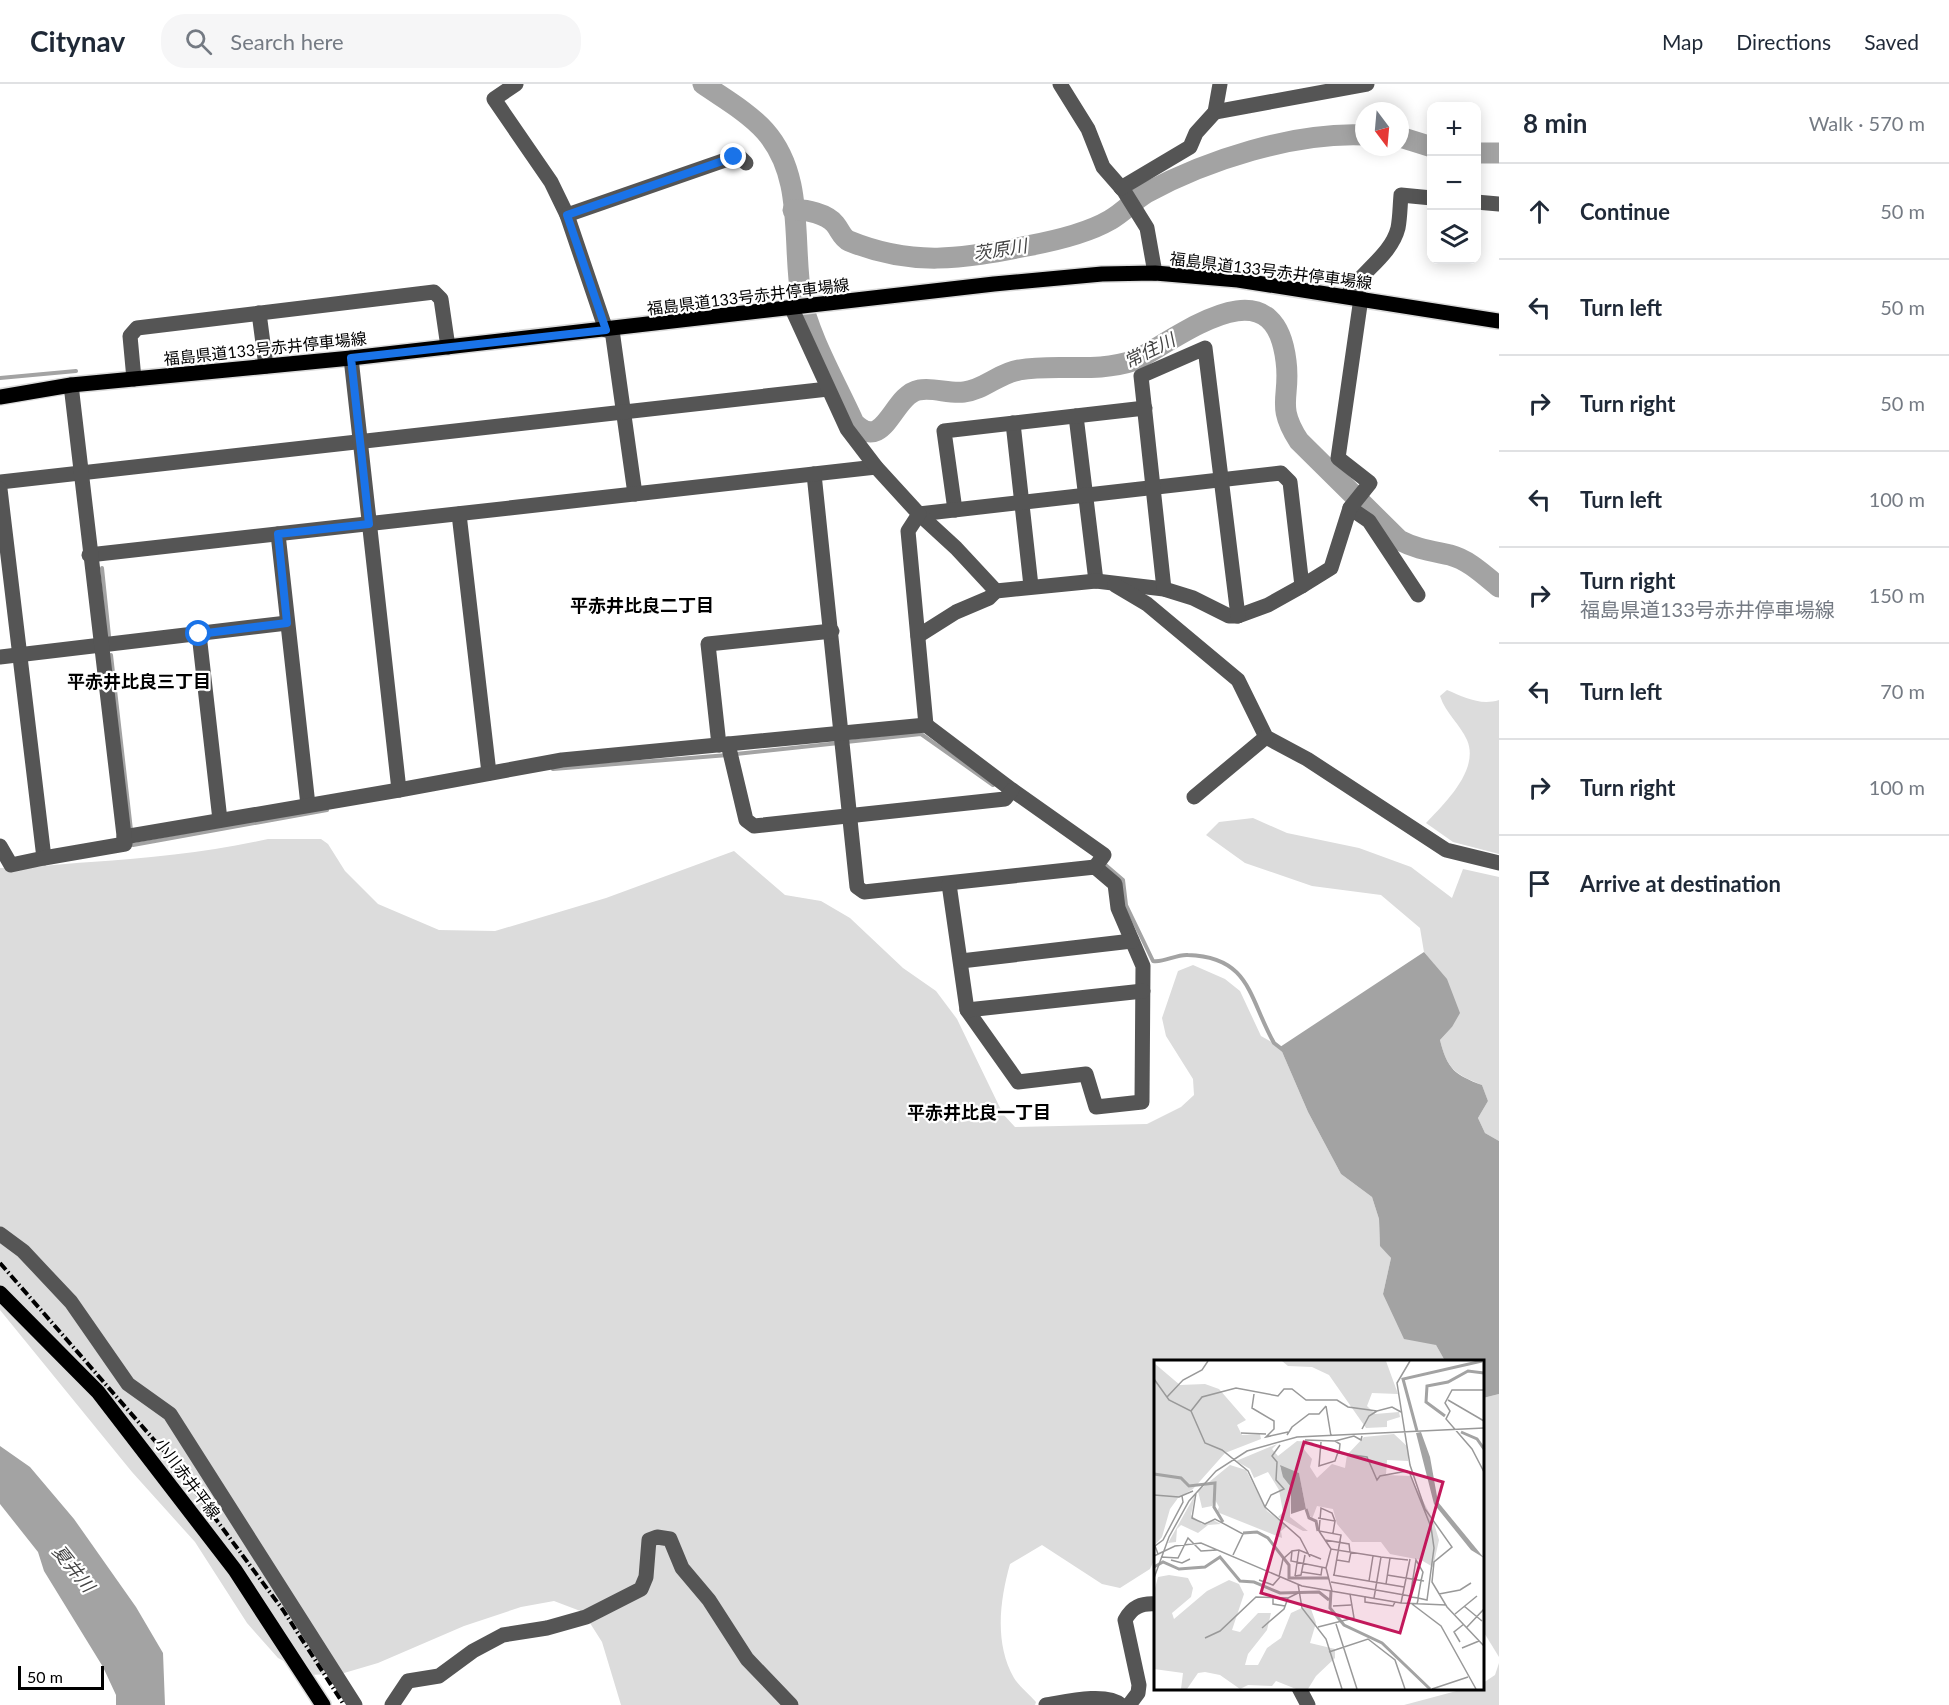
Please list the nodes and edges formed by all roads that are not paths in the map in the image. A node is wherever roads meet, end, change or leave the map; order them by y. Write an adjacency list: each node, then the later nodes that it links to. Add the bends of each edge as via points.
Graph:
1 (516, 84): 11 (street, via 494,99 551,182)
2 (1060, 84): 7 (street, via 1088,129 1103,167)
3 (1220, 84): 5 (street)
4 (1364, 84): 5 (street)
5 (1215, 112): 7 (street, via 1196,133 1190,147)
6 (746, 163): 11 (street, via 739,156 734,157)
7 (1123, 189): 12 (street, via 1139,213 1152,248)
8 (1427, 198): 13 (street, via 1401,195 1394,238 1353,285)
9 (1481, 202): 10 (street)
10 (1499, 204)
11 (567, 215): 17 (street)
12 (1155, 273): 13 (main road, 福島県道133号赤井停車場線); 14 (main road, 福島県道133号赤井停車場線, via 994,284)
13 (1354, 297): 16 (main road, 福島県道133号赤井停車場線); 40 (street, via 1338,458 1370,483)
14 (800, 308): 17 (main road, 福島県道133号赤井停車場線); 23 (street)
15 (259, 313): 18 (street, via 434,292 441,299); 20 (street); 21 (street, via 137,328 130,336)
16 (1499, 321)
17 (609, 330): 18 (main road, 福島県道133号赤井停車場線); 26 (street)
18 (448, 347): 19 (main road, 福島県道133号赤井停車場線)
19 (351, 358): 20 (main road, 福島県道133号赤井停車場線); 29 (street)
20 (266, 366): 21 (main road, 福島県道133号赤井停車場線)
21 (134, 379): 22 (main road, 福島県道133号赤井停車場線)
22 (71, 385): 24 (main road, 福島県道133号赤井停車場線); 31 (street)
23 (828, 388): 26 (street); 30 (street, via 847,429)
24 (0, 397)
25 (1145, 408): 27 (street); 33 (street, via 1141,376 1205,348); 35 (street)
26 (623, 412): 29 (street); 37 (street)
27 (1076, 416): 28 (street); 38 (street)
28 (1013, 423): 39 (street); 41 (street, via 944,431)
29 (360, 441): 31 (street); 44 (street)
30 (876, 467): 32 (street); 43 (street)
31 (80, 472): 34 (street); 46 (street)
32 (814, 474): 37 (street); 55 (street)
33 (1221, 480): 35 (street); 49 (street, via 1281,473 1290,482); 53 (street)
34 (0, 482)
35 (1154, 488): 38 (street); 50 (street)
36 (0, 489): 59 (street)
37 (635, 494): 42 (street)
38 (1086, 495): 39 (street); 47 (street)
39 (1022, 502): 41 (street); 48 (street)
40 (1351, 505): 49 (street, via 1331,568); 52 (street, via 1369,521)
41 (955, 510): 43 (street)
42 (459, 514): 44 (street); 65 (street)
43 (919, 514): 51 (street); 57 (street, via 908,531)
44 (369, 524): 45 (street); 66 (street)
45 (278, 534): 46 (street); 54 (street)
46 (89, 555): 58 (street)
47 (1103, 582): 48 (street); 50 (street); 62 (street, via 1148,604 1238,680)
48 (1031, 586): 51 (street)
49 (1302, 586): 53 (street)
50 (1164, 588): 53 (street, via 1229,616)
51 (996, 591): 57 (street)
52 (1418, 595)
53 (1238, 616)
54 (287, 623): 56 (street); 69 (street)
55 (832, 631): 63 (street); 64 (street, via 708,644)
56 (199, 634): 58 (street); 71 (street)
57 (918, 636): 61 (street)
58 (100, 645): 59 (street); 72 (street)
59 (18, 655): 60 (street); 74 (street)
60 (0, 657)
61 (926, 725): 63 (street); 67 (street)
62 (1266, 737): 68 (street); 76 (street, via 1307,759 1446,850)
63 (843, 739): 64 (street); 70 (street)
64 (727, 750): 65 (street, via 562,760); 70 (street, via 746,820 754,826)
65 (489, 773): 66 (street)
66 (399, 790): 69 (street)
67 (1009, 794): 70 (street); 75 (street, via 1104,855)
68 (1194, 796)
69 (308, 805): 71 (street)
70 (851, 815): 77 (street, via 857,887 864,892)
71 (219, 820): 72 (street)
72 (124, 837): 74 (street, via 125,844)
73 (0, 846): 74 (street, via 11,865)
74 (44, 858)
75 (1098, 863): 77 (street); 78 (street, via 1115,884 1118,908)
76 (1499, 863)
77 (949, 884): 79 (street)
78 (1132, 941): 79 (street); 80 (street, via 1143,966)
79 (961, 961): 81 (street)
80 (1143, 990): 81 (street); 81 (street, via 1142,1102 1096,1107 1086,1074 1018,1082)
81 (967, 1010)
82 (0, 1234): 88 (street, via 23,1251 71,1302 128,1384 170,1414)
83 (0, 1293): 86 (main road, 小川赤井平線, via 99,1392 235,1570)
84 (1154, 1604): 93 (street, via 1130,1611 1125,1620 1139,1685)
85 (1300, 1690): 94 (street)
86 (320, 1701): 87 (street, via 326,1699)
87 (331, 1705)
88 (355, 1705)
89 (392, 1705): 90 (street, via 408,1682 439,1676 503,1635 586,1617 641,1589 646,1577 649,1540 657,1537 670,1539 682,1568 710,1600 747,1659)
90 (791, 1705)
91 (1046, 1705): 92 (street, via 1087,1699 1116,1700)
92 (1121, 1705)
93 (1129, 1705)
94 (1308, 1705)

